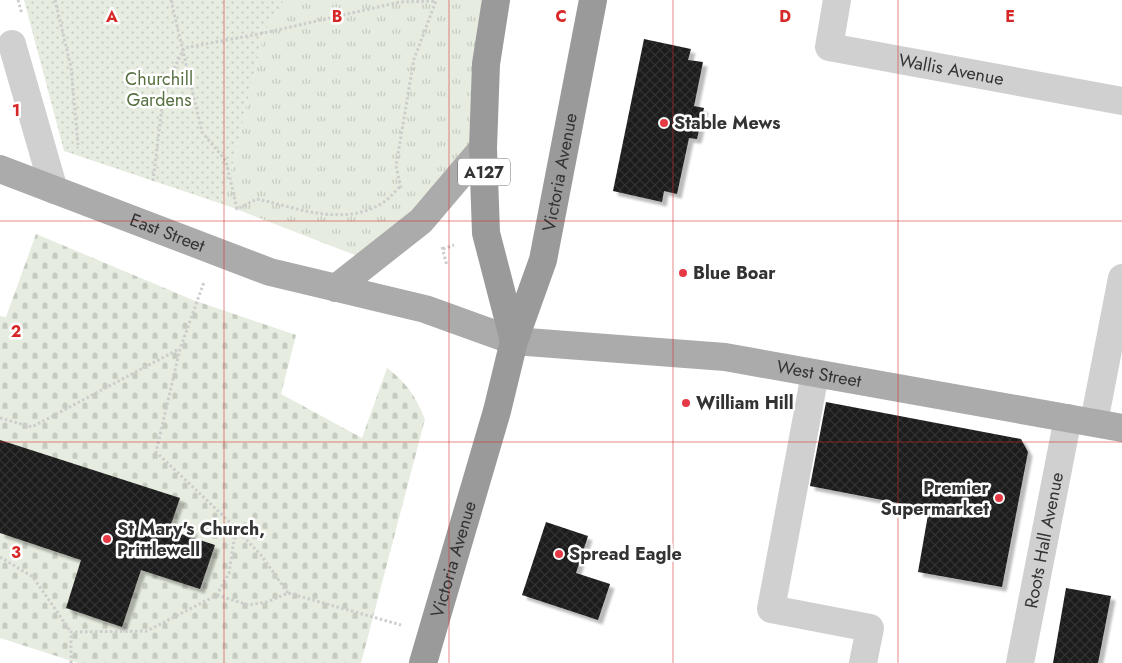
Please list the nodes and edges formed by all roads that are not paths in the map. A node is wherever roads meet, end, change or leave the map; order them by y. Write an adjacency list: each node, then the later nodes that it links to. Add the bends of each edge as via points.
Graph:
1 (496, 0): 6 (highway, Victoria Avenue / A127, via 486,64)
2 (593, 0): 11 (highway, Victoria Avenue / A127, via 543,260)
3 (837, 0): 5 (street, Wallis Avenue, via 829,47)
4 (12, 44): 8 (street)
5 (1122, 101)
6 (483, 148): 10 (main road, via 421,221); 11 (highway, Victoria Avenue / A127, via 486,233)
7 (0, 169): 8 (main road, East Street)
8 (54, 190): 10 (main road, East Street, via 215,253 270,272)
9 (1122, 278): 14 (street)
10 (336, 288): 11 (main road, East Street, via 425,309)
11 (514, 341): 12 (main road, West Street, via 725,357); 16 (highway, Victoria Avenue / A127, via 498,411)
12 (815, 374): 13 (main road, West Street); 17 (street, via 771,609 870,628)
13 (1068, 418): 14 (main road, West Street); 18 (street, Roots Hall Avenue)
14 (1094, 422): 15 (main road, West Street)
15 (1122, 428)
16 (423, 663)
17 (863, 663)
18 (1020, 663)

